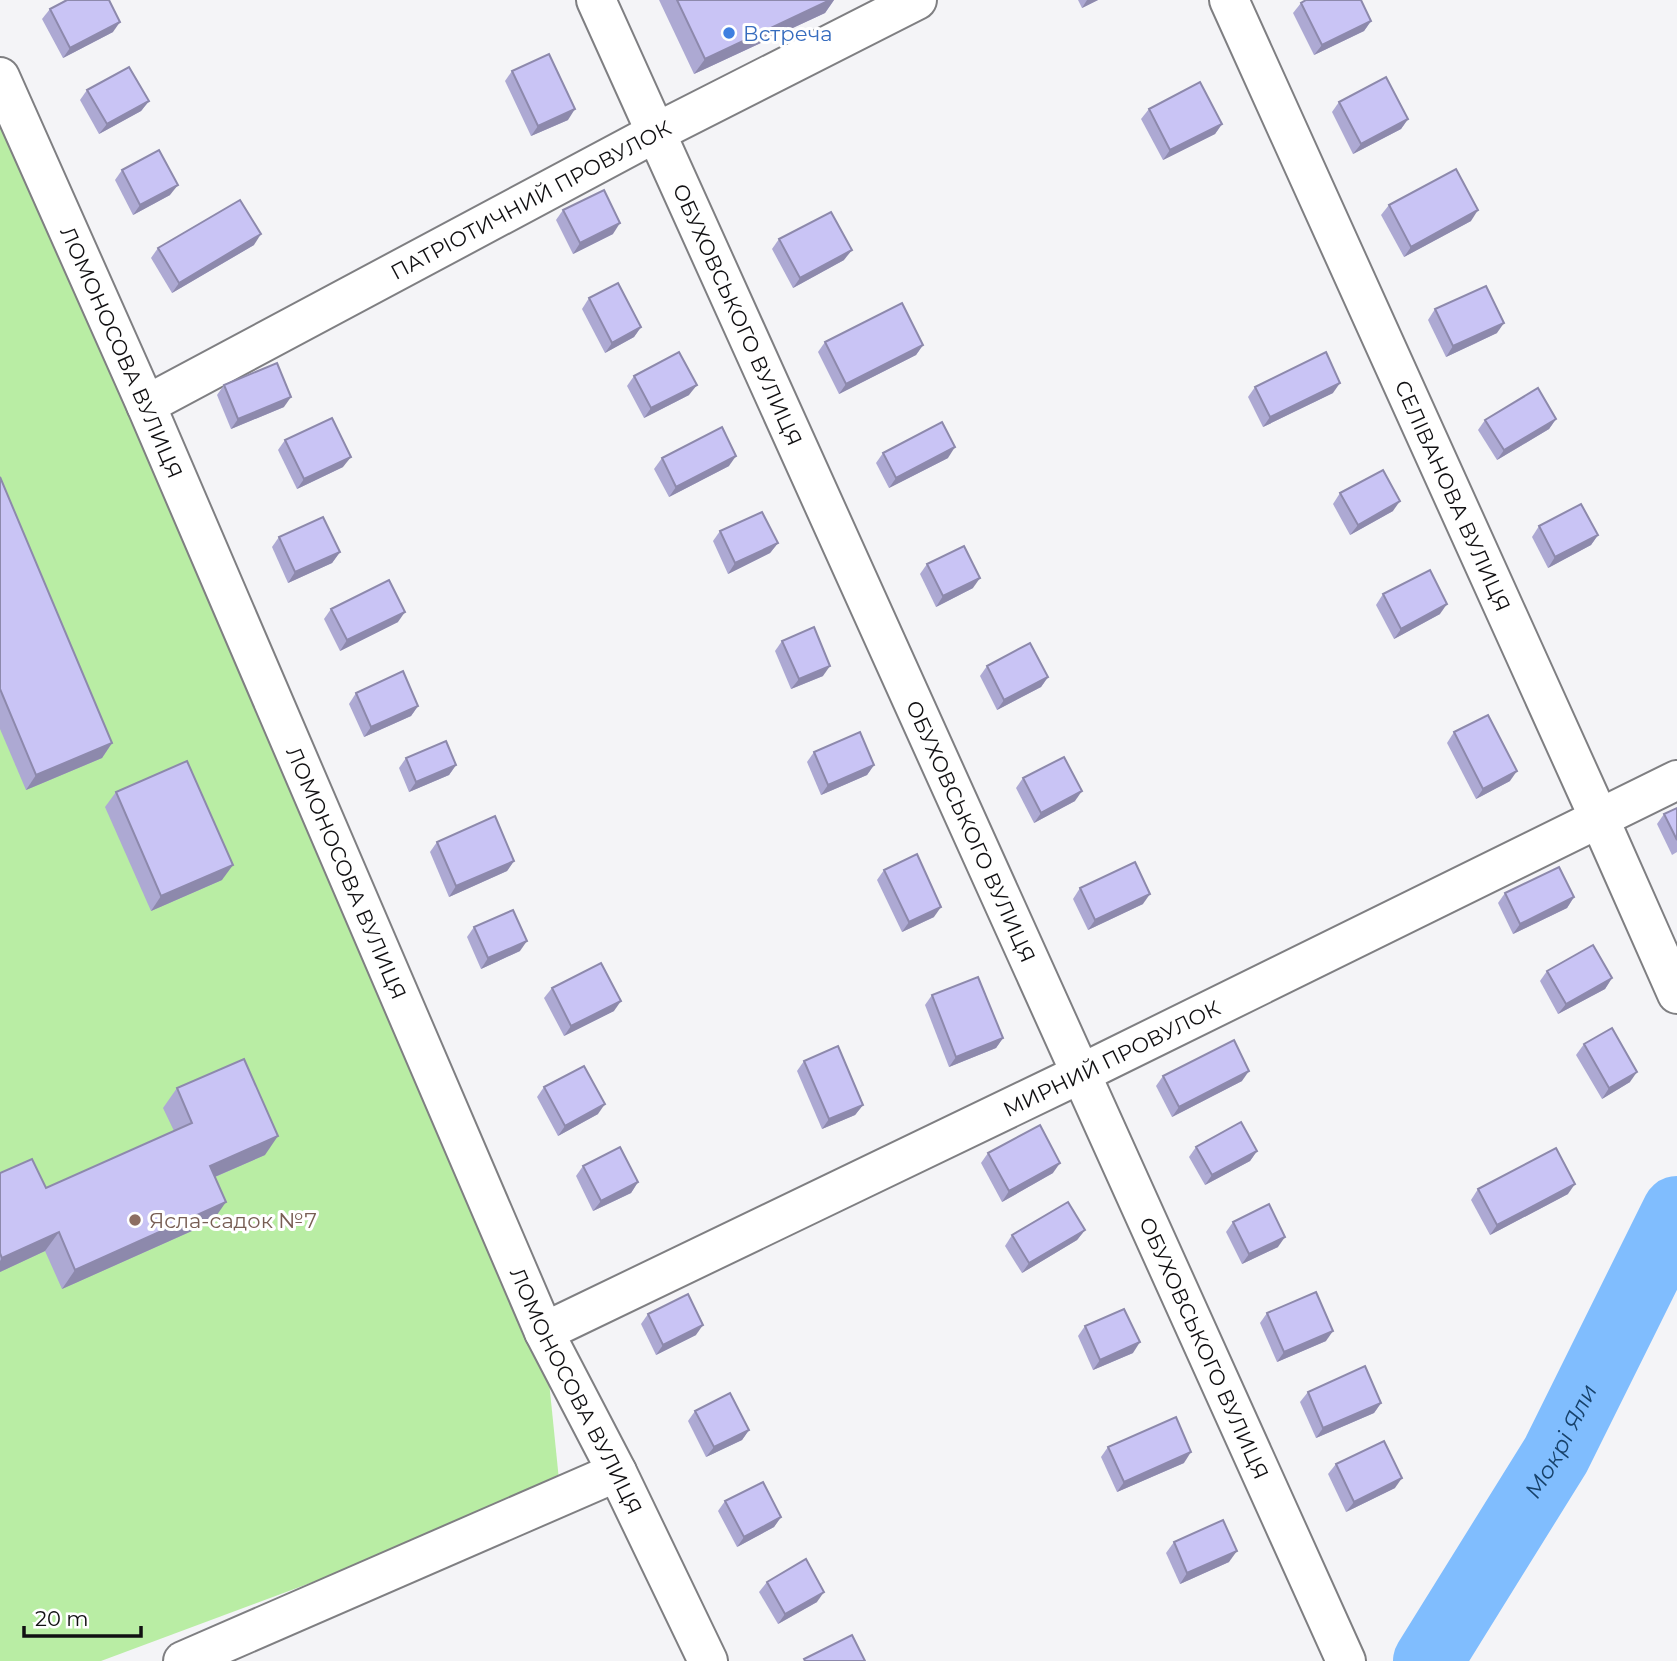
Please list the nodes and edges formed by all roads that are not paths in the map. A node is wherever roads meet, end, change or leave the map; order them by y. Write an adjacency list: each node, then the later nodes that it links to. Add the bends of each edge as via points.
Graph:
1 (596, 0): 5 (street, ОБУХОВСЬКОГО ВУЛИЦЯ)
2 (917, 0): 5 (street, ПАТРІОТИЧНИЙ ПРОВУЛОК)
3 (1229, 0): 8 (street, СЕЛІВАНОВА ВУЛИЦЯ)
4 (0, 77): 6 (street, ЛОМОНОСОВА ВУЛИЦЯ)
5 (657, 132): 6 (street, ПАТРІОТИЧНИЙ ПРОВУЛОК); 10 (street, ОБУХОВСЬКОГО ВУЛИЦЯ)
6 (146, 404): 11 (street, ЛОМОНОСОВА ВУЛИЦЯ)
7 (1677, 780): 8 (street, МИРНИЙ ПРОВУЛОК)
8 (1599, 818): 9 (street, СЕЛІВАНОВА ВУЛИЦЯ); 10 (street, МИРНИЙ ПРОВУЛОК)
9 (1677, 994)
10 (1080, 1074): 11 (street, МИРНИЙ ПРОВУЛОК); 15 (street, ОБУХОВСЬКОГО ВУЛИЦЯ)
11 (544, 1332): 12 (street, ЛОМОНОСОВА ВУЛИЦЯ)
12 (617, 1472): 13 (street); 14 (street, ЛОМОНОСОВА ВУЛИЦЯ)
13 (183, 1661)
14 (708, 1661)
15 (1346, 1661)

